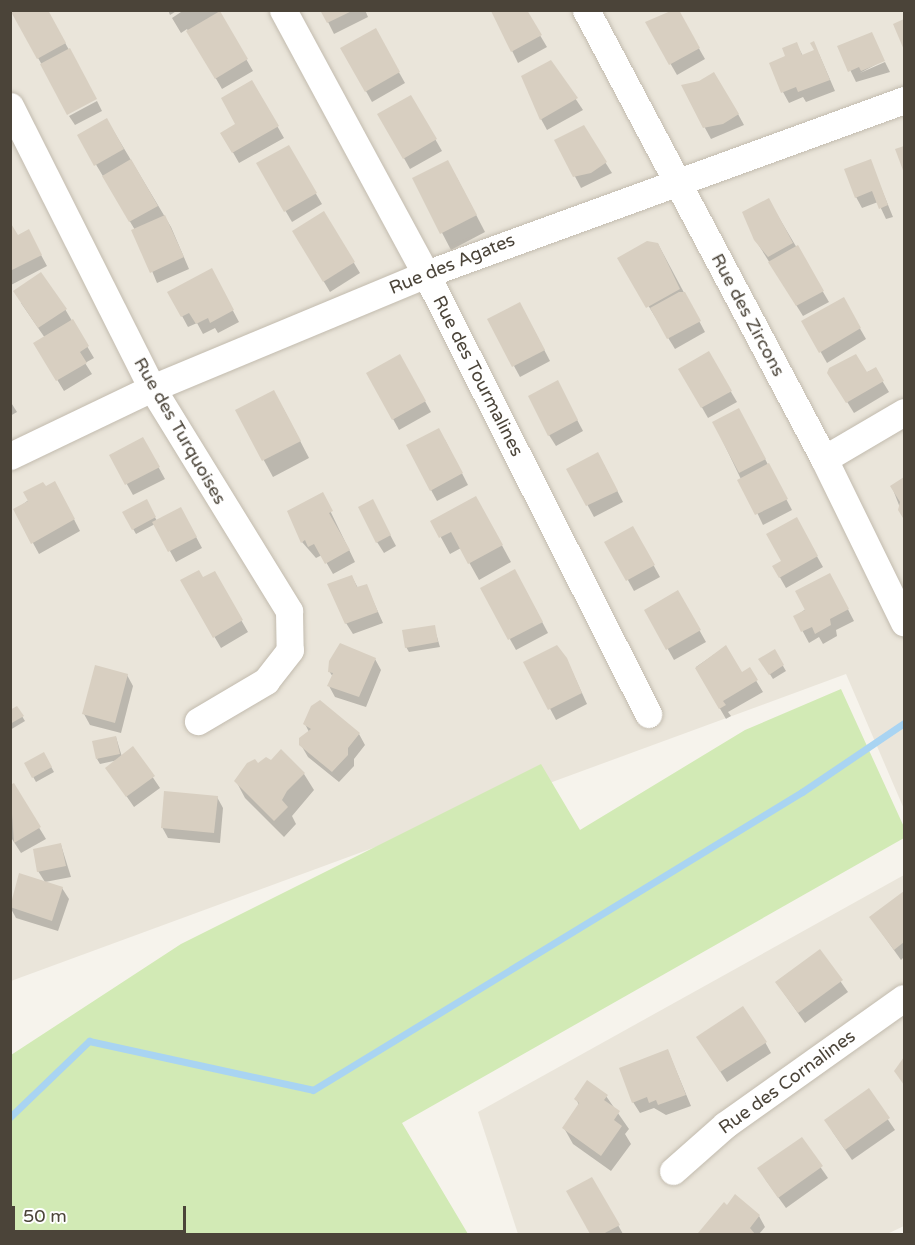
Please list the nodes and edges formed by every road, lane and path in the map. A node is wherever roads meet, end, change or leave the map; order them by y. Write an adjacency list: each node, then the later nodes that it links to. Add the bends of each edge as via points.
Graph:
1 (283, 10): 6 (street, Rue des Tourmalines)
2 (586, 10): 5 (street, Rue des Zircons)
3 (904, 100): 5 (street, Rue des Agates)
4 (10, 106): 7 (street, Rue des Turquoises)
5 (679, 183): 6 (street, Rue des Agates, via 514,239); 10 (street, Rue des Zircons)
6 (426, 274): 7 (street, Rue des Agates); 12 (street, Rue des Tourmalines)
7 (152, 388): 9 (street, Rue des Agates); 13 (street, Rue des Turquoises, via 289,611 290,650 266,681)
8 (904, 412): 10 (street)
9 (10, 456)
10 (824, 459): 11 (street, Rue des Zircons)
11 (904, 622)
12 (648, 714)
13 (198, 721)
14 (904, 998): 15 (street, Rue des Cornalines, via 725,1125)
15 (673, 1171)

